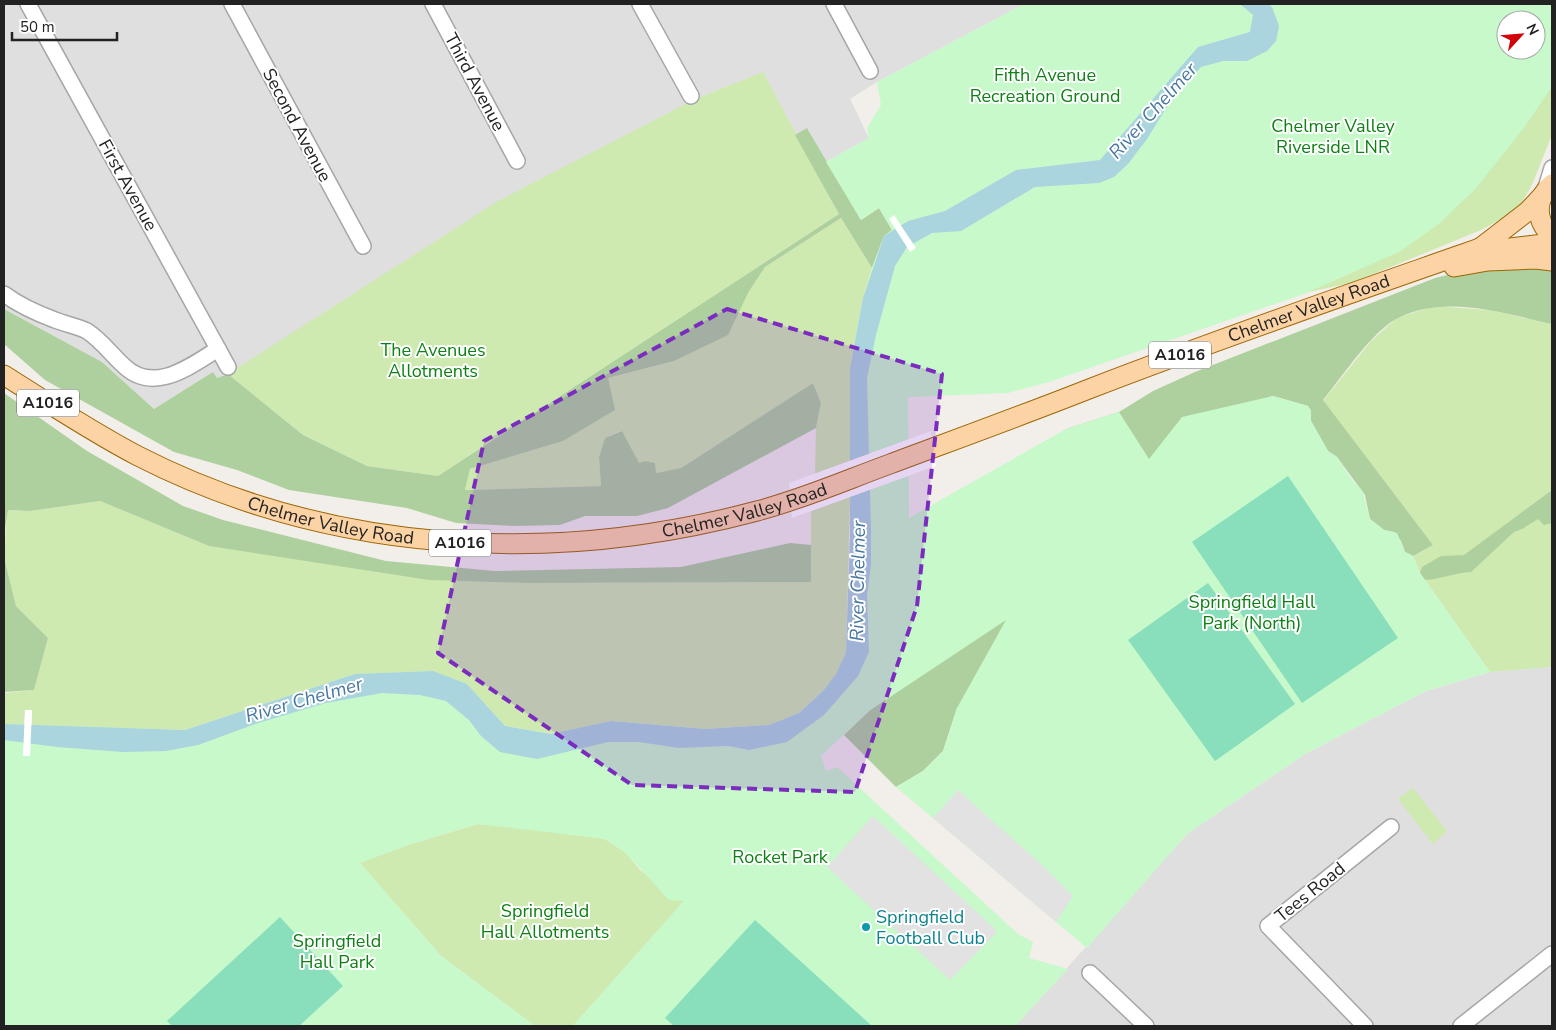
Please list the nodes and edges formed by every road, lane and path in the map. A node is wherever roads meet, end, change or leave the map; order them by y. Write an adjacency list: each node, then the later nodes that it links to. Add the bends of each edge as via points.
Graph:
1 (28, 4): 18 (street, First Avenue)
2 (232, 4): 13 (street, Second Avenue)
3 (433, 4): 8 (street, Third Avenue)
4 (640, 4): 7 (street)
5 (834, 4): 6 (street)
6 (870, 71)
7 (691, 96)
8 (517, 161)
9 (1552, 168): 10 (street)
10 (1546, 190): 11 (main road, via 1539,206 1540,216 1543,226); 14 (main road, Chelmer Valley Road / A1016, via 1528,211)
11 (1552, 236)
12 (1552, 243): 14 (main road, Chelmer Valley Road / A1016)
13 (363, 246)
14 (1480, 248): 16 (main road, Chelmer Valley Road / A1016)
15 (1552, 261): 16 (main road, A1016, via 1508,259 1459,267)
16 (1428, 266): 20 (main road, Chelmer Valley Road / A1016, via 790,501 708,523 627,539 556,545 485,544 358,530 291,514 214,489 138,456)
17 (4, 294): 18 (street, via 22,307 85,330 106,344 136,376 151,380 167,378)
18 (218, 349): 19 (street, First Avenue)
19 (228, 367)
20 (4, 375)
21 (1391, 827): 25 (street, Tees Road, via 1268,926)
22 (1552, 954): 26 (street)
23 (1090, 973): 24 (street)
24 (1146, 1026)
25 (1365, 1026)
26 (1461, 1026)

